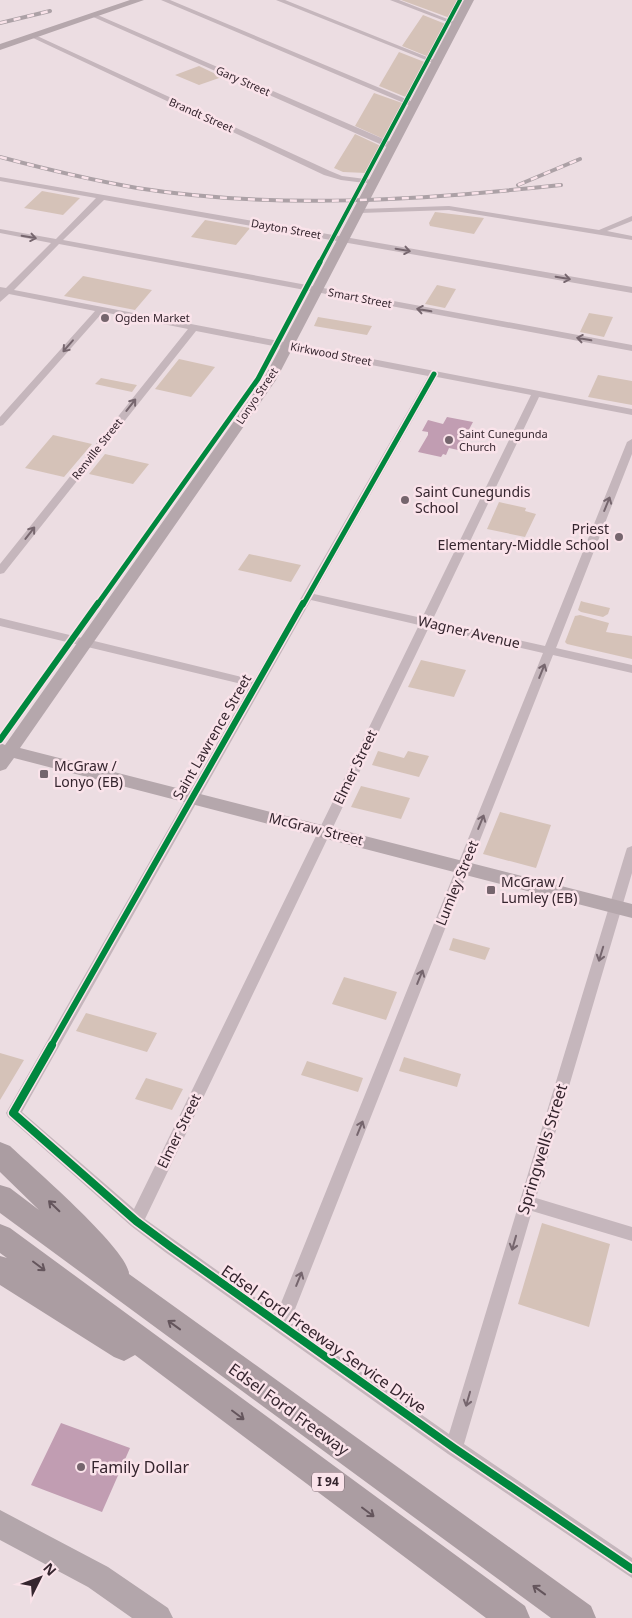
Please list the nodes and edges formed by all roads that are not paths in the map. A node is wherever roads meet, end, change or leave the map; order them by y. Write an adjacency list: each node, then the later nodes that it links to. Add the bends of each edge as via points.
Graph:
1 (139, 0): 6 (street)
2 (164, 0): 11 (street)
3 (279, 0): 10 (street)
4 (393, 0): 7 (street)
5 (470, 0): 7 (street, Lonyo Street)
6 (93, 15): 8 (street); 12 (street, Gary Street)
7 (457, 24): 10 (street, Lonyo Street)
8 (33, 36): 9 (street); 14 (street, Brandt Street, via 327,173)
9 (0, 47)
10 (438, 63): 11 (street, Lonyo Street)
11 (414, 104): 12 (street, Lonyo Street)
12 (392, 146): 14 (street, Lonyo Street)
13 (0, 179): 15 (street, Dayton Street)
14 (373, 182): 16 (street, Lonyo Street)
15 (102, 197): 21 (street, Dayton Street); 22 (street)
16 (360, 211): 19 (street, via 444,207); 21 (street, Lonyo Street)
17 (632, 218): 19 (street)
18 (0, 231): 22 (street, Smart Street, one-way to 22)
19 (602, 233): 20 (street)
20 (632, 238)
21 (349, 241): 24 (street, Dayton Street, one-way to 24); 25 (street, Lonyo Street)
22 (57, 242): 23 (street); 25 (street, Smart Street)
23 (4, 290): 26 (street); 27 (street, Kirkwood Street)
24 (632, 290)
25 (323, 291): 29 (street, Lonyo Street); 30 (street, Smart Street, one-way to 25)
26 (0, 299)
27 (101, 309): 28 (street, Kirkwood Street); 34 (street, one-way to 34)
28 (194, 327): 29 (street, Kirkwood Street); 36 (street, Renville Street, one-way to 28)
29 (288, 346): 31 (street, Kirkwood Street); 40 (street, Lonyo Street, via 264,388)
30 (632, 348)
31 (434, 374): 32 (street, Kirkwood Street); 37 (street, Saint Lawrence Street)
32 (536, 394): 33 (street, Kirkwood Street); 39 (street, Elmer Street)
33 (632, 412)
34 (0, 423)
35 (632, 442): 41 (street, Lumley Street, one-way to 35)
36 (0, 571)
37 (307, 596): 39 (street, Wagner Avenue); 43 (street, Saint Lawrence Street)
38 (0, 622): 40 (street)
39 (425, 622): 41 (street, Wagner Avenue); 47 (street, Elmer Street)
40 (86, 643): 43 (street); 44 (street, Lonyo Street)
41 (550, 650): 42 (street, Wagner Avenue); 49 (street, Lumley Street, one-way to 41)
42 (632, 668)
43 (256, 684): 46 (street, Saint Lawrence Street)
44 (5, 750): 45 (street, Lonyo Street); 46 (street, McGraw Street)
45 (0, 765)
46 (191, 797): 47 (street, McGraw Street); 51 (street, Saint Lawrence Street)
47 (324, 832): 49 (street, McGraw Street); 55 (street, Elmer Street)
48 (632, 852): 50 (street, Springwells Street)
49 (463, 868): 50 (street, McGraw Street); 60 (street, Lumley Street, one-way to 49)
50 (624, 909): 54 (street, Springwells Street, one-way to 54)
51 (13, 1113): 55 (street, Edsel Ford Freeway Service Drive)
52 (0, 1154): 59 (highway, one-way to 52, via 91,1241)
53 (0, 1198): 59 (highway, Edsel Ford Freeway / I 94)
54 (526, 1202): 56 (street); 62 (street, Springwells Street, one-way to 62)
55 (136, 1221): 60 (street, Edsel Ford Freeway Service Drive)
56 (632, 1234)
57 (0, 1237): 61 (highway, I 94, one-way to 61)
58 (0, 1269): 61 (highway, via 152,1366)
59 (132, 1295): 67 (highway, Edsel Ford Freeway / I 94, one-way to 59)
60 (281, 1324): 62 (street, Edsel Ford Freeway Service Drive)
61 (199, 1386): 66 (highway, I 94, one-way to 66)
62 (454, 1448): 64 (street, Edsel Ford Freeway Service Drive)
63 (0, 1524): 65 (main road, via 98,1577)
64 (632, 1569)
65 (156, 1617)
66 (513, 1618)
67 (579, 1618)

